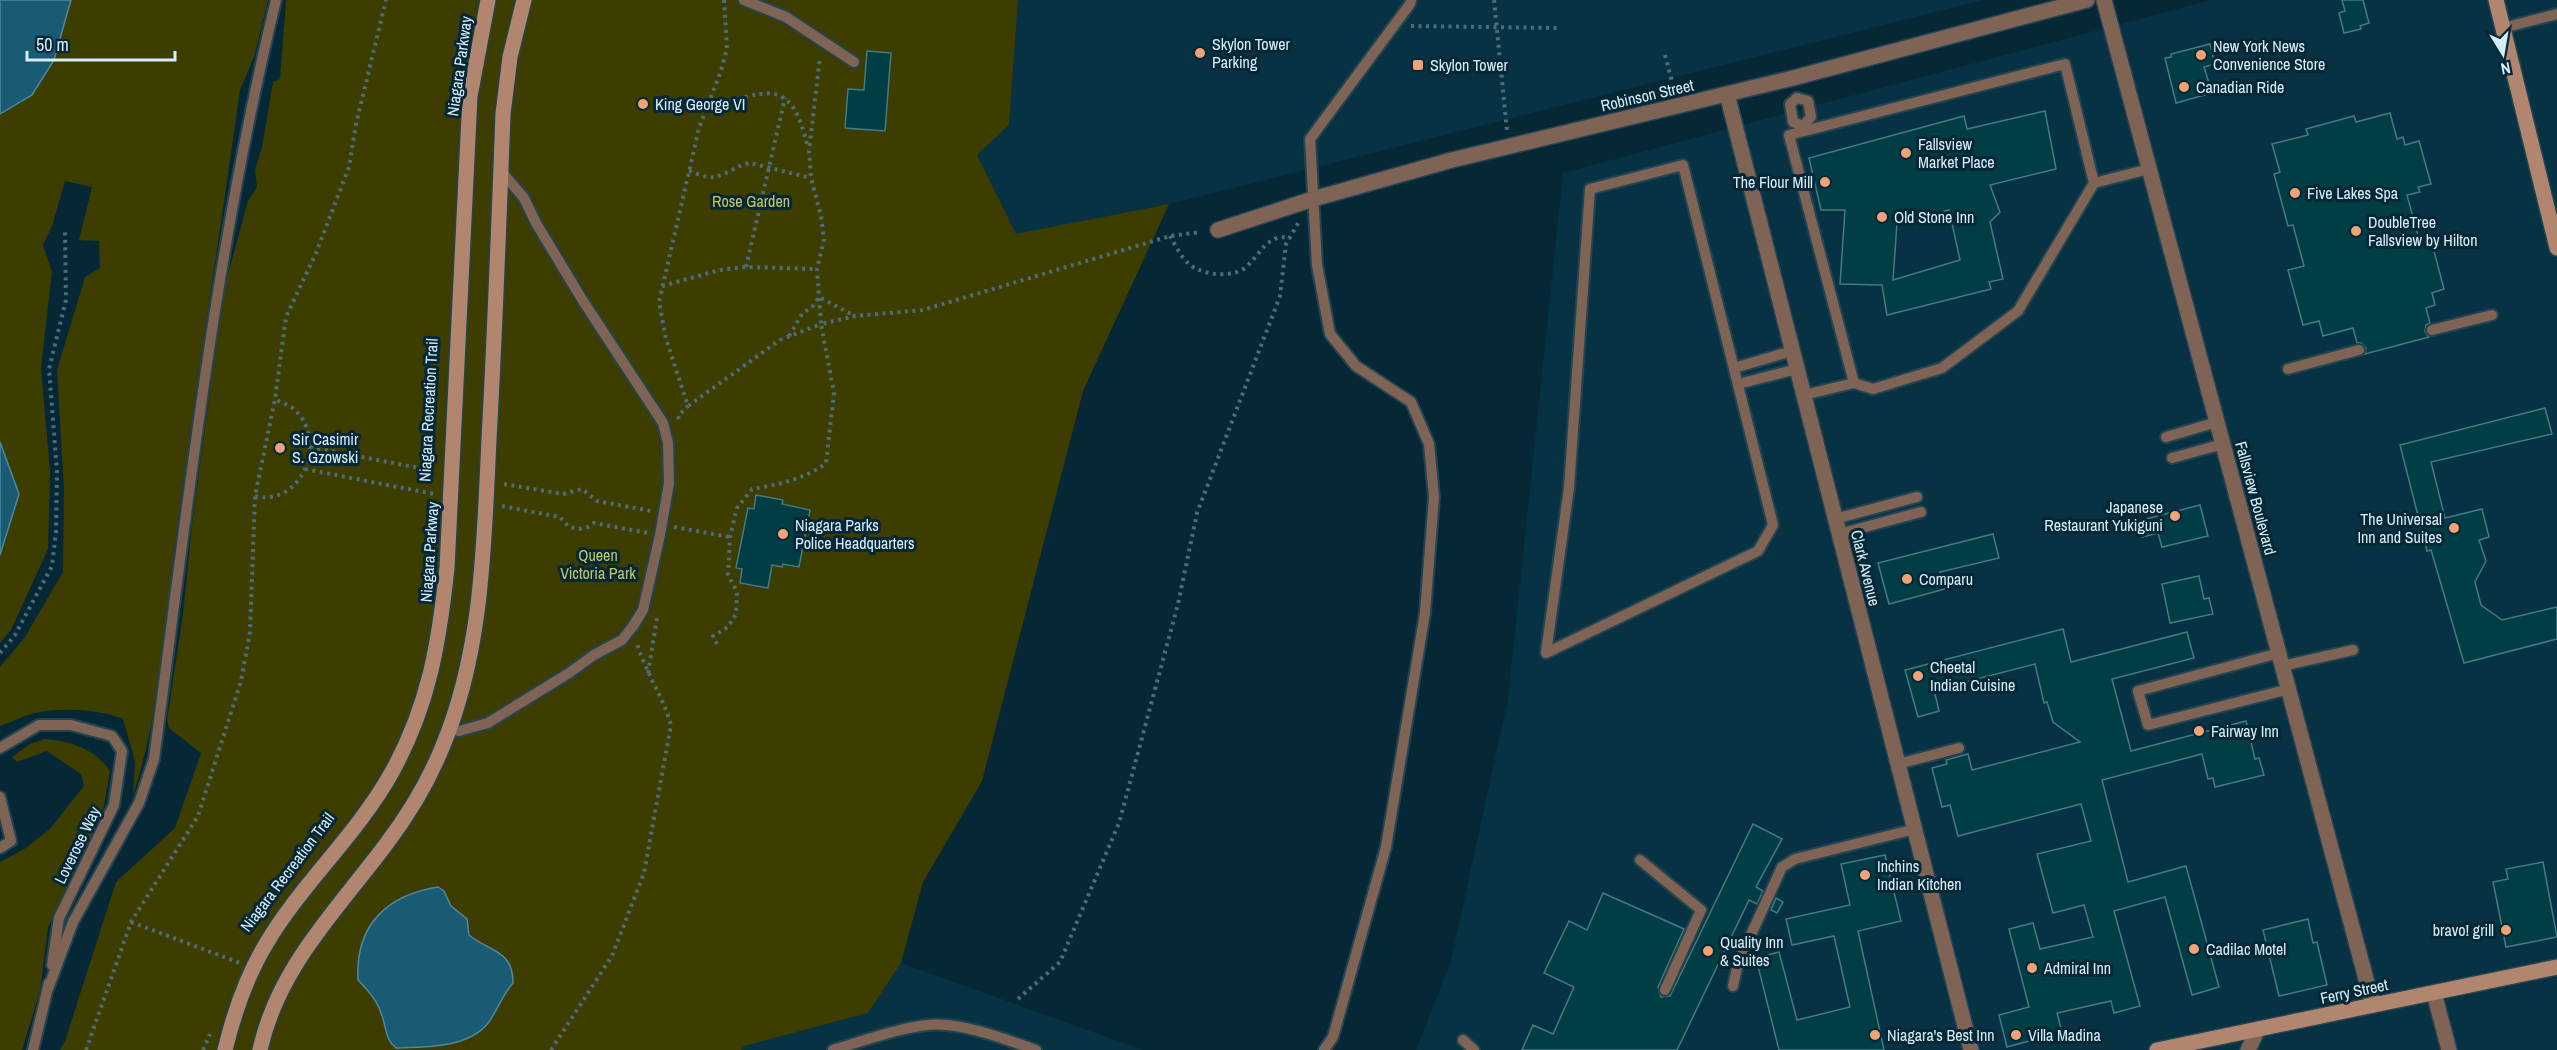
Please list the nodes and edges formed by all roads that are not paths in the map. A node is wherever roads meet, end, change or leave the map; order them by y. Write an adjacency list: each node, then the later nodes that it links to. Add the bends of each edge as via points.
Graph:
1 (276, 0): 53 (lane, via 222,265 154,759 139,803 73,922)
2 (488, 0): 60 (main road, Niagara Parkway, via 470,96 447,568 429,684 401,753 370,807 266,944 244,989)
3 (524, 0): 17 (main road, via 510,57)
4 (744, 0): 11 (lane, via 786,17)
5 (1411, 0): 19 (lane, via 1310,139)
6 (2087, 0): 12 (street, Robinson Street)
7 (2104, 0): 16 (street, Fallsview Boulevard)
8 (2496, 0): 10 (main road)
9 (2557, 14): 10 (lane)
10 (2503, 28): 21 (main road)
11 (854, 62)
12 (1793, 78): 13 (street, Robinson Street); 14 (lane)
13 (1727, 94): 19 (street, Robinson Street); 25 (street, Clark Avenue)
14 (1797, 98): 15 (lane, via 1790,104 1793,122); 15 (lane, via 1808,101 1811,117)
15 (1804, 128): 18 (lane, via 2065,64); 29 (lane, via 1789,135)
16 (2149, 169): 18 (lane); 32 (street, Fallsview Boulevard)
17 (501, 171): 43 (main road, via 478,605 471,654); 43 (lane, via 524,198 583,301 663,423 670,460 661,530 644,610 622,640 488,723 459,730)
18 (2094, 183): 29 (lane, via 2018,311 1942,368 1872,389)
19 (1313, 199): 20 (street, Robinson Street); 64 (lane, via 1317,265 1330,334 1356,366 1411,402 1429,444 1434,497 1425,613 1386,848 1333,1037)
20 (1218, 230)
21 (2557, 248)
22 (2492, 315): 23 (lane)
23 (2432, 330)
24 (2359, 350): 28 (lane)
25 (1792, 351): 26 (lane); 27 (street, Clark Avenue)
26 (1734, 368): 30 (lane); 30 (lane, via 1683,165 1590,189 1569,488 1546,653 1758,551 1773,525)
27 (1797, 369): 30 (lane); 31 (street, Clark Avenue)
28 (2288, 369)
29 (1854, 383): 31 (lane)
30 (1738, 384)
31 (1804, 395): 38 (street, Clark Avenue)
32 (2217, 422): 33 (lane); 34 (street, Fallsview Boulevard)
33 (2166, 436)
34 (2223, 444): 35 (lane); 41 (street, Fallsview Boulevard)
35 (2172, 458)
36 (1917, 497): 38 (lane)
37 (1921, 512): 39 (lane)
38 (1835, 519): 39 (street, Clark Avenue)
39 (1839, 534): 46 (street, Clark Avenue)
40 (2353, 650): 41 (lane)
41 (2281, 660): 42 (street, Fallsview Boulevard); 42 (lane, via 2138,691 2148,725)
42 (2289, 689): 56 (street, Fallsview Boulevard)
43 (450, 728): 61 (main road, via 430,774 401,823 292,970 268,1021)
44 (0, 748): 53 (lane, Loverose Way, via 39,725 71,725 112,736 122,751 114,805 59,918)
45 (1959, 748): 46 (lane)
46 (1898, 764): 48 (street, Clark Avenue)
47 (0, 797): 49 (lane, via 11,841)
48 (1914, 829): 52 (lane, via 1795,859 1782,867 1738,963); 66 (street, Clark Avenue)
49 (0, 848)
50 (1640, 860): 54 (lane, via 1701,910)
51 (2557, 968): 55 (main road, Ferry Street)
52 (1733, 986)
53 (48, 989): 59 (lane, Loverose Way)
54 (1665, 990)
55 (2434, 993): 56 (main road, Ferry Street); 69 (street)
56 (2373, 1005): 57 (main road, Ferry Street)
57 (2258, 1029): 67 (main road, Ferry Street); 68 (street)
58 (1463, 1040): 65 (lane)
59 (33, 1050)
60 (225, 1050)
61 (260, 1050)
62 (833, 1050): 63 (lane, via 923,1026 946,1025)
63 (1036, 1050)
64 (1324, 1050)
65 (1474, 1050)
66 (1971, 1050)
67 (2157, 1050)
68 (2248, 1050)
69 (2449, 1050)

